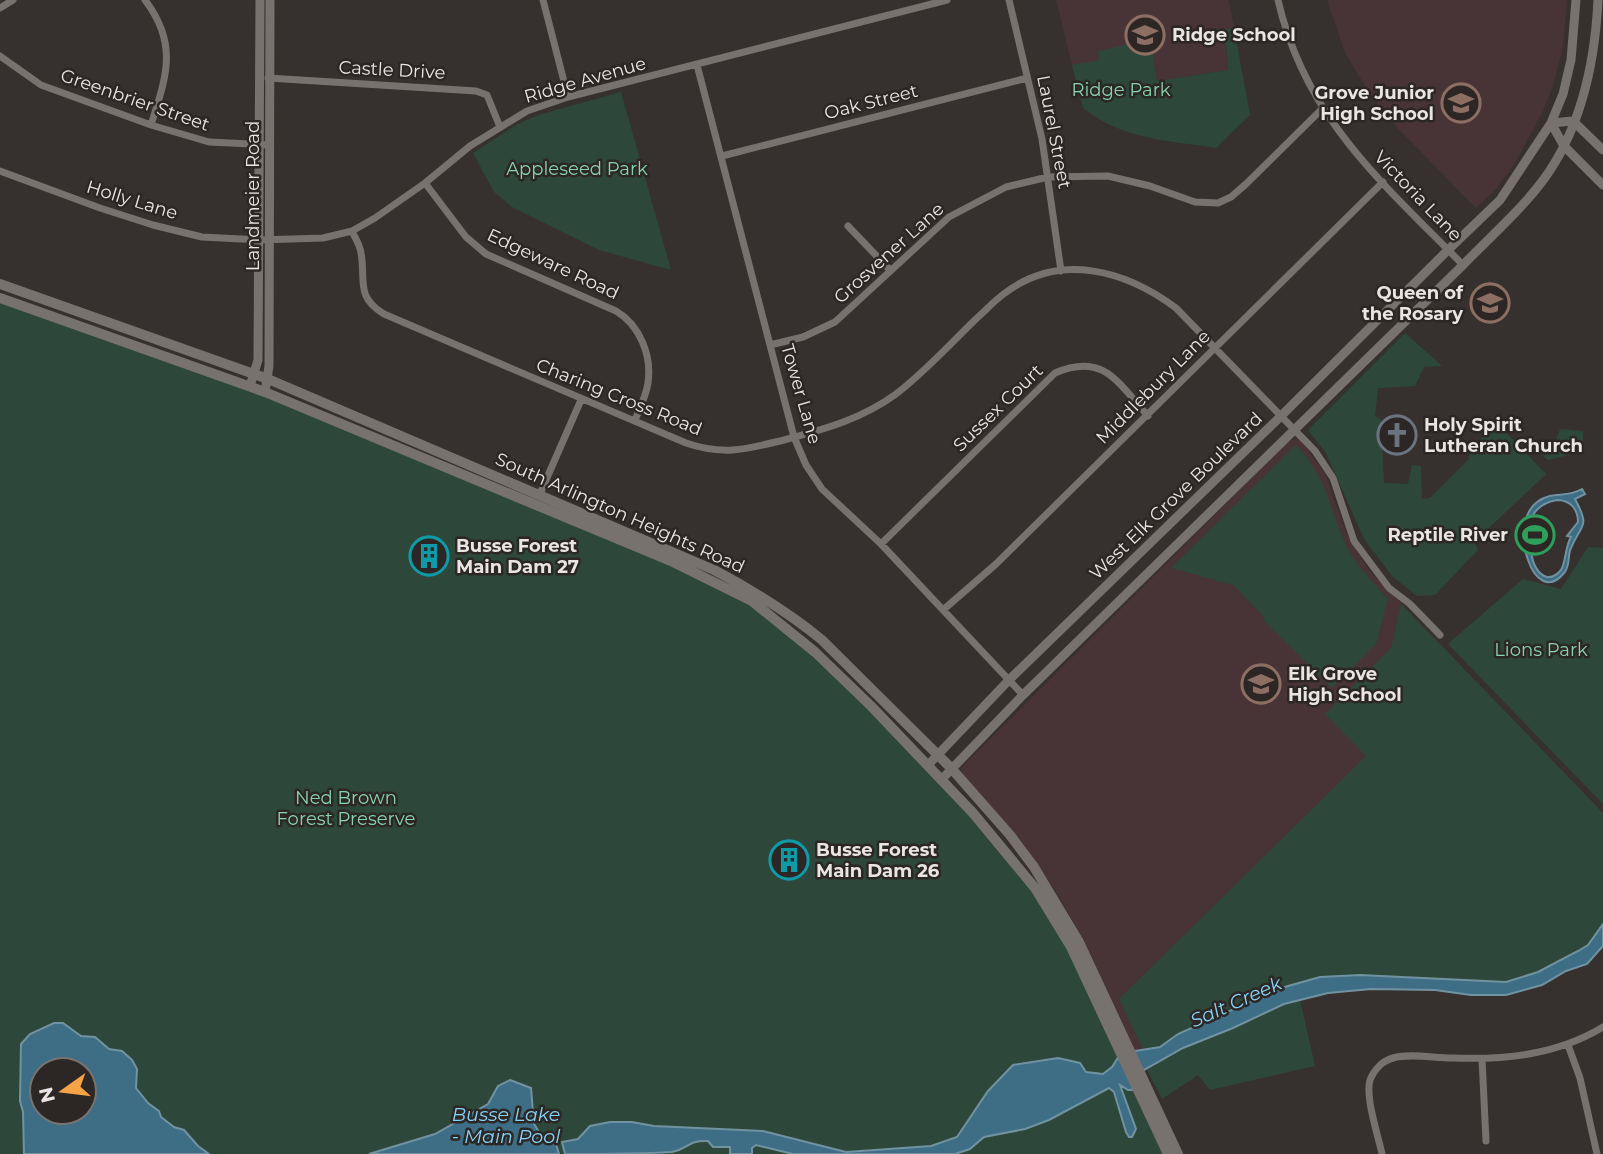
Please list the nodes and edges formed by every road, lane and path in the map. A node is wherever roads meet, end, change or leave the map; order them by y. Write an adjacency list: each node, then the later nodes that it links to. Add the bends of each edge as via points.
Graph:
1 (13, 0): 11 (street)
2 (145, 0): 20 (street, via 160,24 168,56)
3 (260, 0): 14 (street, Landmeier Road)
4 (270, 0): 14 (street, Landmeier Road)
5 (542, 0): 16 (street)
6 (947, 0): 13 (street, Ridge Avenue)
7 (1009, 0): 15 (street, Laurel Street)
8 (1278, 0): 17 (street, Victoria Lane, via 1297,62)
9 (1576, 0): 19 (street, West Elk Grove Boulevard, via 1571,60)
10 (1598, 0): 18 (street, West Elk Grove Boulevard, via 1591,69)
11 (0, 8)
12 (0, 56): 20 (street, Greenbrier Street, via 41,85)
13 (697, 65): 16 (street, Ridge Avenue); 25 (street, Tower Lane)
14 (264, 78): 21 (street, Castle Drive, via 476,91 486,95); 22 (street, Landmeier Road)
15 (1027, 78): 25 (street, Oak Street); 27 (street, Laurel Street)
16 (568, 97): 21 (street, Ridge Avenue, via 527,111)
17 (1322, 109): 27 (street, Grosvener Lane, via 1247,184 1218,203 1195,202 1108,176); 28 (street, Victoria Lane)
18 (1573, 121): 19 (street); 23 (street, West Elk Grove Boulevard); 24 (street)
19 (1551, 124): 23 (street); 34 (street, West Elk Grove Boulevard, via 1500,200)
20 (151, 125): 22 (street, Greenbrier Street, via 209,142)
21 (500, 127): 29 (street, Ridge Avenue)
22 (264, 145): 33 (street, Landmeier Road)
23 (1564, 146): 30 (street); 35 (street, West Elk Grove Boulevard, via 1545,178)
24 (1603, 150)
25 (722, 156): 40 (street, Tower Lane)
26 (0, 171): 33 (street, Holly Lane, via 153,225 211,238)
27 (1048, 177): 36 (street, Grosvener Lane, via 977,200 949,217); 37 (street, Laurel Street)
28 (1383, 182): 34 (street, Victoria Lane); 41 (street, Middlebury Lane)
29 (425, 183): 32 (street, Ridge Avenue); 49 (street, Edgeware Road, via 466,237 486,254 632,322 641,338 649,374)
30 (1603, 185)
31 (848, 226): 36 (street)
32 (352, 231): 33 (street, Ridge Avenue, via 323,239); 46 (street, Charing Cross Road, via 360,248 362,285 373,307)
33 (264, 240): 42 (street, Landmeier Road); 43 (street, Landmeier Road)
34 (1448, 250): 35 (street, Victoria Lane); 47 (street, West Elk Grove Boulevard)
35 (1463, 265): 50 (street, West Elk Grove Boulevard)
36 (890, 270): 40 (street, Grosvener Lane, via 835,322)
37 (1061, 271): 41 (street, Charing Cross Road, via 1098,271 1128,279 1176,308); 51 (street, Charing Cross Road, via 1024,281 1003,293 907,385 878,406 845,423)
38 (0, 284): 42 (main road, South Arlington Heights Road)
39 (0, 298): 44 (main road, South Arlington Heights Road)
40 (770, 345): 51 (street, Tower Lane)
41 (1215, 347): 47 (street, Charing Cross Road); 48 (street, Middlebury Lane)
42 (255, 374): 43 (main road, South Arlington Heights Road); 44 (street, Landmeier Road)
43 (268, 379): 45 (street, Landmeier Road); 52 (main road, South Arlington Heights Road)
44 (250, 386): 45 (main road, South Arlington Heights Road)
45 (265, 392): 59 (main road, South Arlington Heights Road, via 731,589 815,652)
46 (581, 400): 49 (street, Charing Cross Road); 52 (street)
47 (1282, 415): 50 (street, Charing Cross Road); 56 (street, West Elk Grove Boulevard)
48 (1148, 416): 53 (street, Sussex Court, via 1108,373 1092,365 1074,365 1055,373); 54 (street, Middlebury Lane)
49 (635, 420): 51 (street, Charing Cross Road, via 686,443 719,451)
50 (1296, 429): 55 (street, Charing Cross Road, via 1333,478 1354,541 1389,588); 57 (street, West Elk Grove Boulevard)
51 (794, 437): 53 (street, Tower Lane, via 822,489)
52 (539, 496): 58 (main road, South Arlington Heights Road, via 714,570 782,609 822,640)
53 (881, 544): 54 (street, Tower Lane)
54 (943, 610): 56 (street, Tower Lane)
55 (1440, 635)
56 (1009, 680): 57 (street, Tower Lane); 58 (street, West Elk Grove Boulevard)
57 (1023, 695): 60 (street, West Elk Grove Boulevard)
58 (937, 754): 59 (street, West Elk Grove Boulevard); 60 (main road, South Arlington Heights Road)
59 (928, 765): 61 (main road, South Arlington Heights Road)
60 (951, 768): 61 (street, West Elk Grove Boulevard); 64 (main road, South Arlington Heights Road, via 1034,867 1079,942)
61 (942, 779): 64 (main road, South Arlington Heights Road, via 1041,897)
62 (1603, 1027): 63 (street)
63 (1568, 1045): 65 (street); 71 (street)
64 (1123, 1048): 66 (main road, South Arlington Heights Road)
65 (1482, 1059): 67 (street); 70 (street, via 1398,1057 1378,1068 1369,1092)
66 (1141, 1086): 68 (main road, South Arlington Heights Road); 69 (main road, South Arlington Heights Road)
67 (1486, 1141)
68 (1168, 1154)
69 (1178, 1154)
70 (1382, 1154)
71 (1597, 1154)

